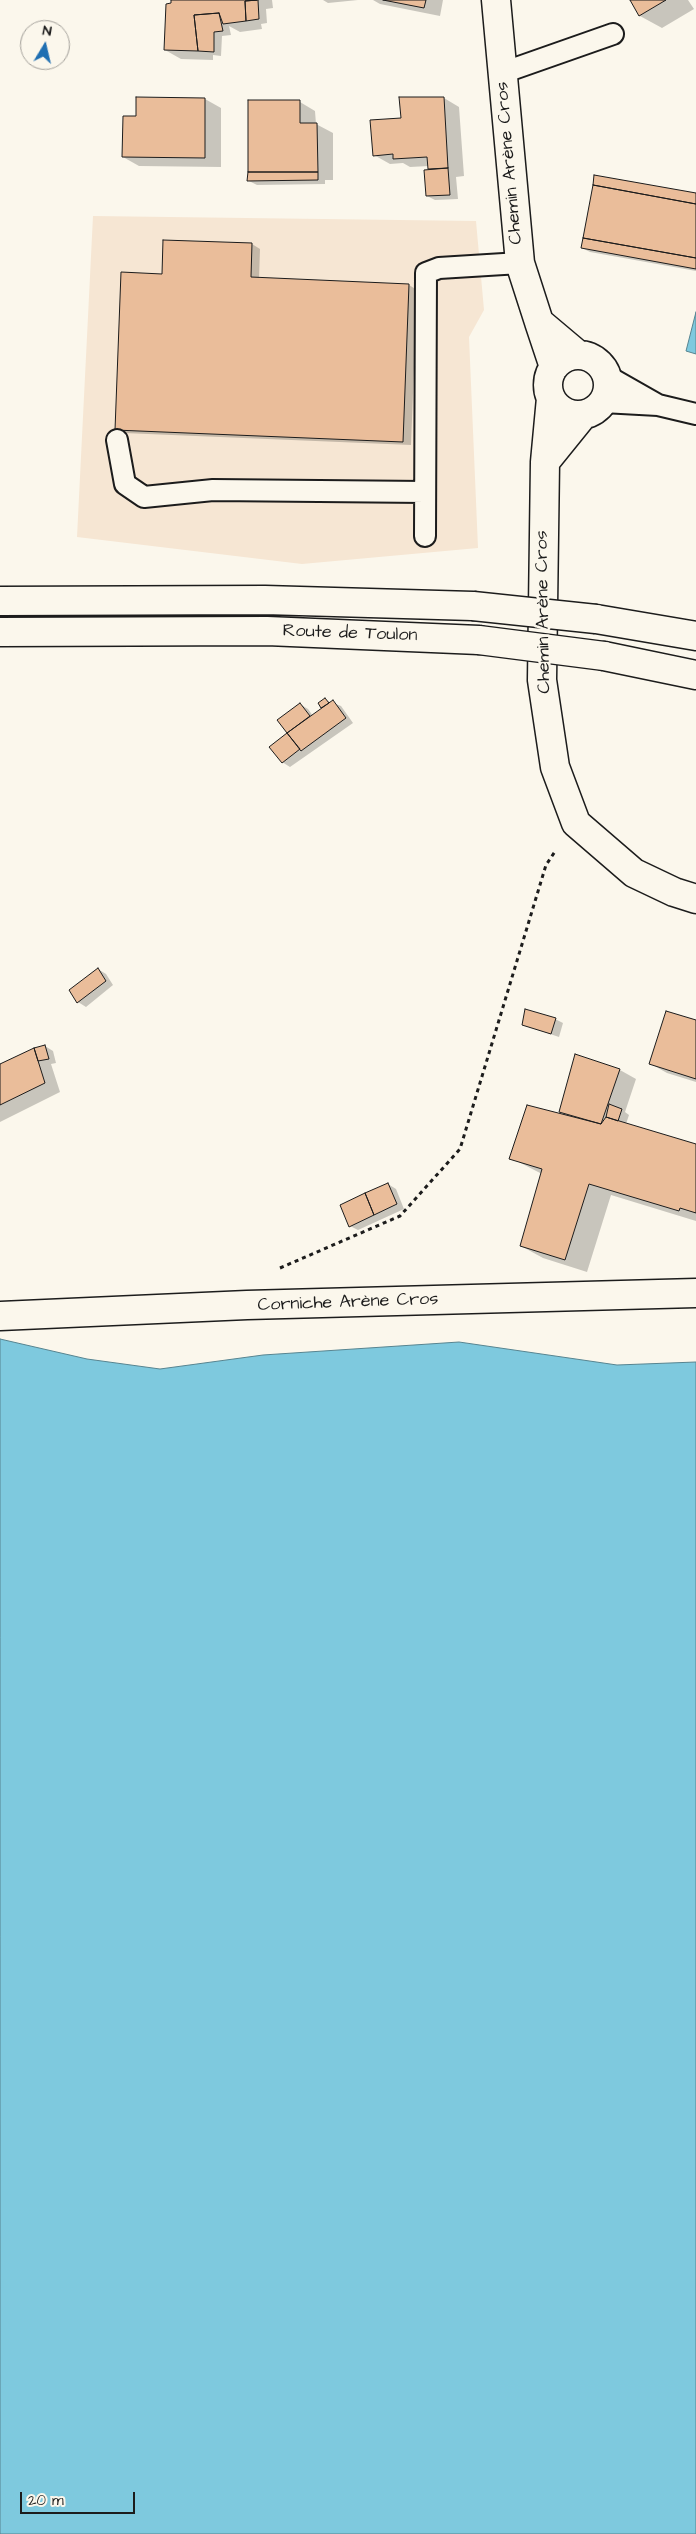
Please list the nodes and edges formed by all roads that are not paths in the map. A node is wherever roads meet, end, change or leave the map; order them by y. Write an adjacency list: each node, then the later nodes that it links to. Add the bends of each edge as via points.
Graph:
1 (496, 0): 3 (street, Chemin Arène Cros)
2 (613, 34): 3 (lane)
3 (502, 73): 4 (street, Chemin Arène Cros)
4 (520, 263): 5 (street, Chemin Arène Cros); 13 (lane, via 439,268 426,274)
5 (539, 322): 6 (street); 7 (street, Chemin Arène Cros)
6 (578, 354): 7 (street, via 564,358); 9 (street, via 601,365)
7 (554, 367): 8 (street, via 548,387)
8 (551, 398): 9 (street, via 559,408 570,413); 12 (street, Chemin Arène Cros)
9 (597, 398): 10 (lane, via 658,405); 12 (street)
10 (696, 414)
11 (117, 440): 13 (lane, via 125,484 144,497 213,490)
12 (545, 462): 19 (street, Chemin Arène Cros, via 542,680 555,767 576,823 634,873)
13 (425, 492): 14 (lane)
14 (425, 536)
15 (0, 601): 17 (street, Route de Toulon, bridge, via 265,600 473,606 596,619)
16 (0, 632): 18 (street, Route de Toulon, bridge, via 267,631 479,640 604,656)
17 (696, 636)
18 (696, 675)
19 (696, 899)
20 (696, 1293): 21 (street, Corniche Arène Cros, via 247,1305)
21 (0, 1316)

